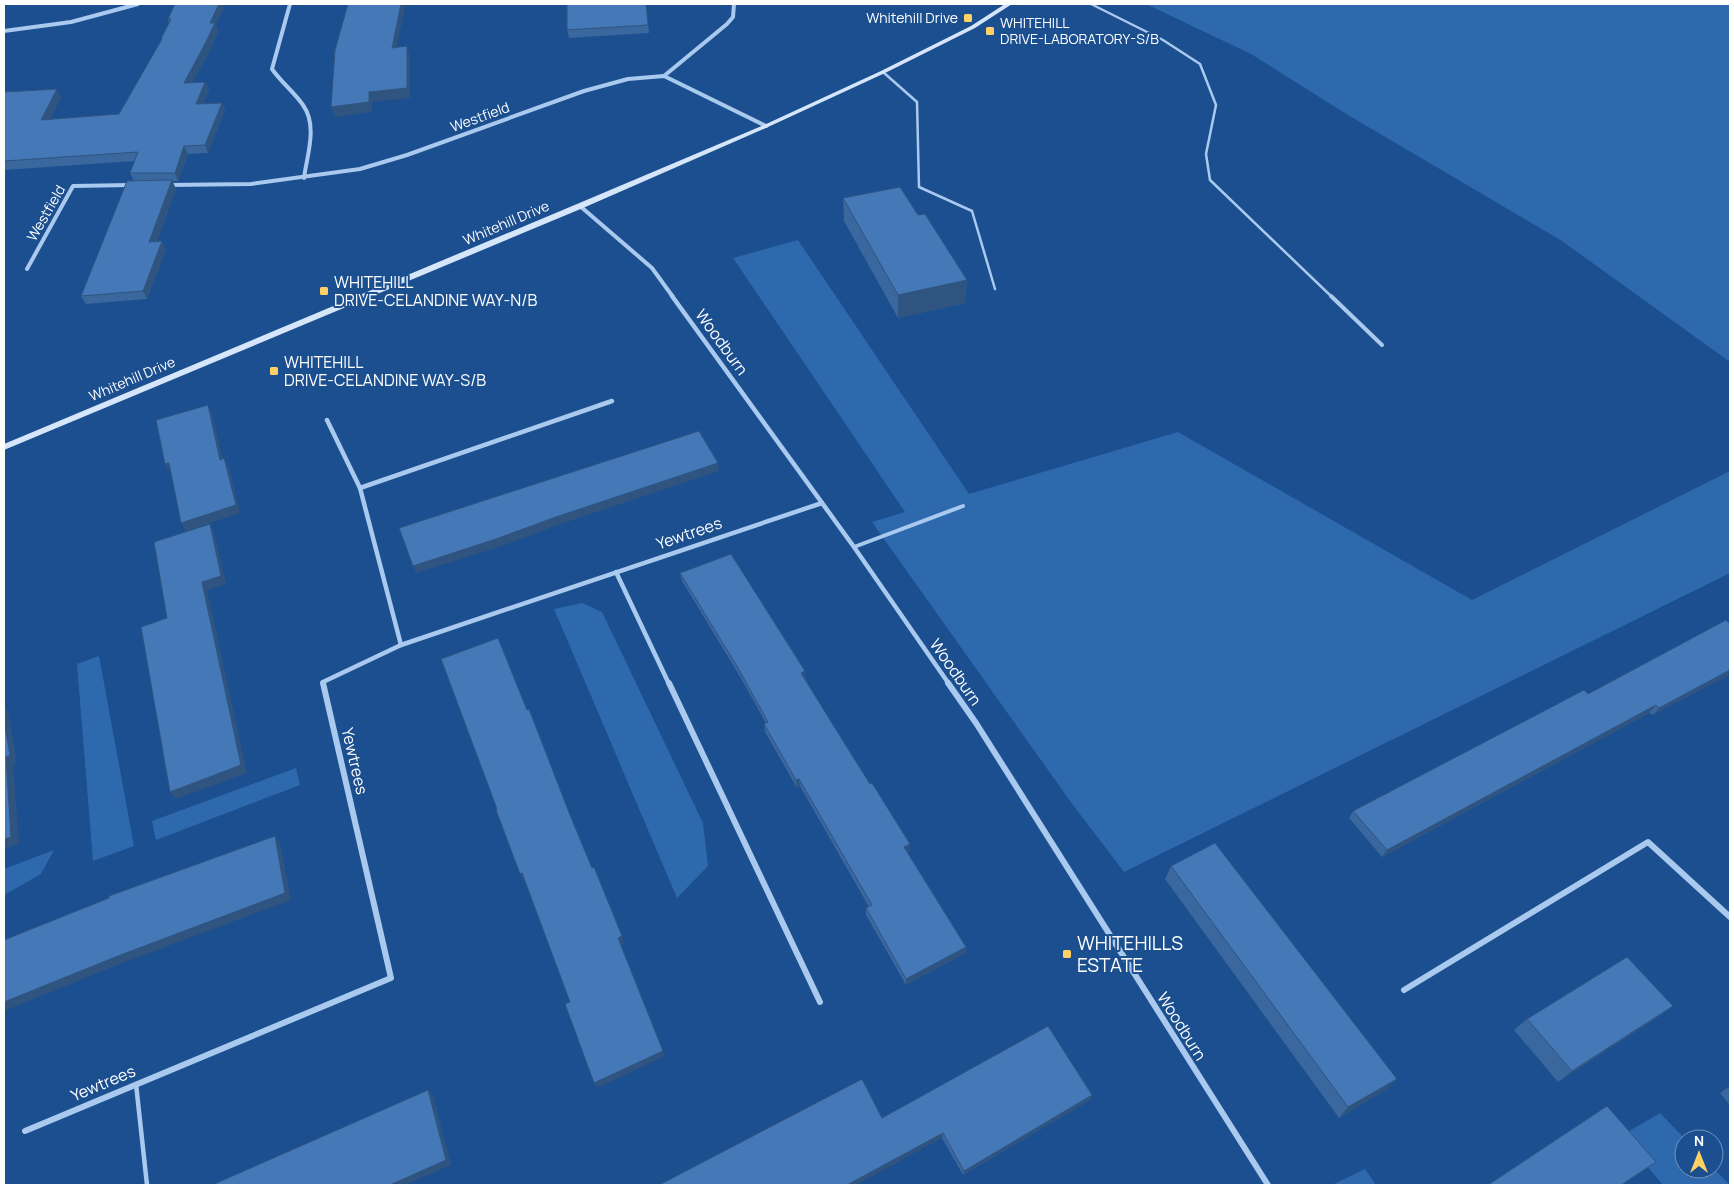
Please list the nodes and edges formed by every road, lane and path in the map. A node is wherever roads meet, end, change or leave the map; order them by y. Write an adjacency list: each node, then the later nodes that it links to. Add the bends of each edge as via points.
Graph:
1 (138, 4): 6 (street, via 68,24)
2 (290, 4): 10 (street, via 272,69 304,106 311,122)
3 (734, 4): 8 (street, via 733,17 728,24)
4 (1009, 4): 7 (street, Whitehill Drive, via 973,27)
5 (1091, 4): 16 (lane, via 1163,40 1200,64 1216,105 1206,154 1210,180)
6 (4, 31)
7 (883, 72): 9 (street, Whitehill Drive); 15 (lane, via 917,102 919,187 972,211)
8 (664, 76): 9 (street); 10 (street, Westfield, via 628,79 584,91 407,156 360,169)
9 (766, 126): 13 (street, Whitehill Drive)
10 (304, 178): 12 (street, Westfield, via 251,184)
11 (140, 185): 14 (street, Westfield, via 73,186)
12 (167, 185)
13 (580, 206): 19 (street, Whitehill Drive); 21 (street, Woodburn, via 652,268)
14 (27, 269)
15 (995, 289)
16 (1382, 345)
17 (612, 401): 20 (street)
18 (328, 420): 20 (street)
19 (4, 447)
20 (360, 488): 25 (street)
21 (822, 503): 23 (street, Woodburn); 24 (street, Yewtrees)
22 (963, 506): 23 (lane)
23 (854, 547): 32 (street, Woodburn, via 976,724)
24 (616, 572): 25 (street, Yewtrees); 28 (street)
25 (401, 645): 29 (street, Yewtrees, via 323,682 391,978)
26 (1730, 917): 27 (street, via 1648,842)
27 (1404, 990)
28 (820, 1002)
29 (136, 1084): 30 (street, Yewtrees); 31 (lane)
30 (25, 1131)
31 (147, 1185)
32 (1268, 1185)

